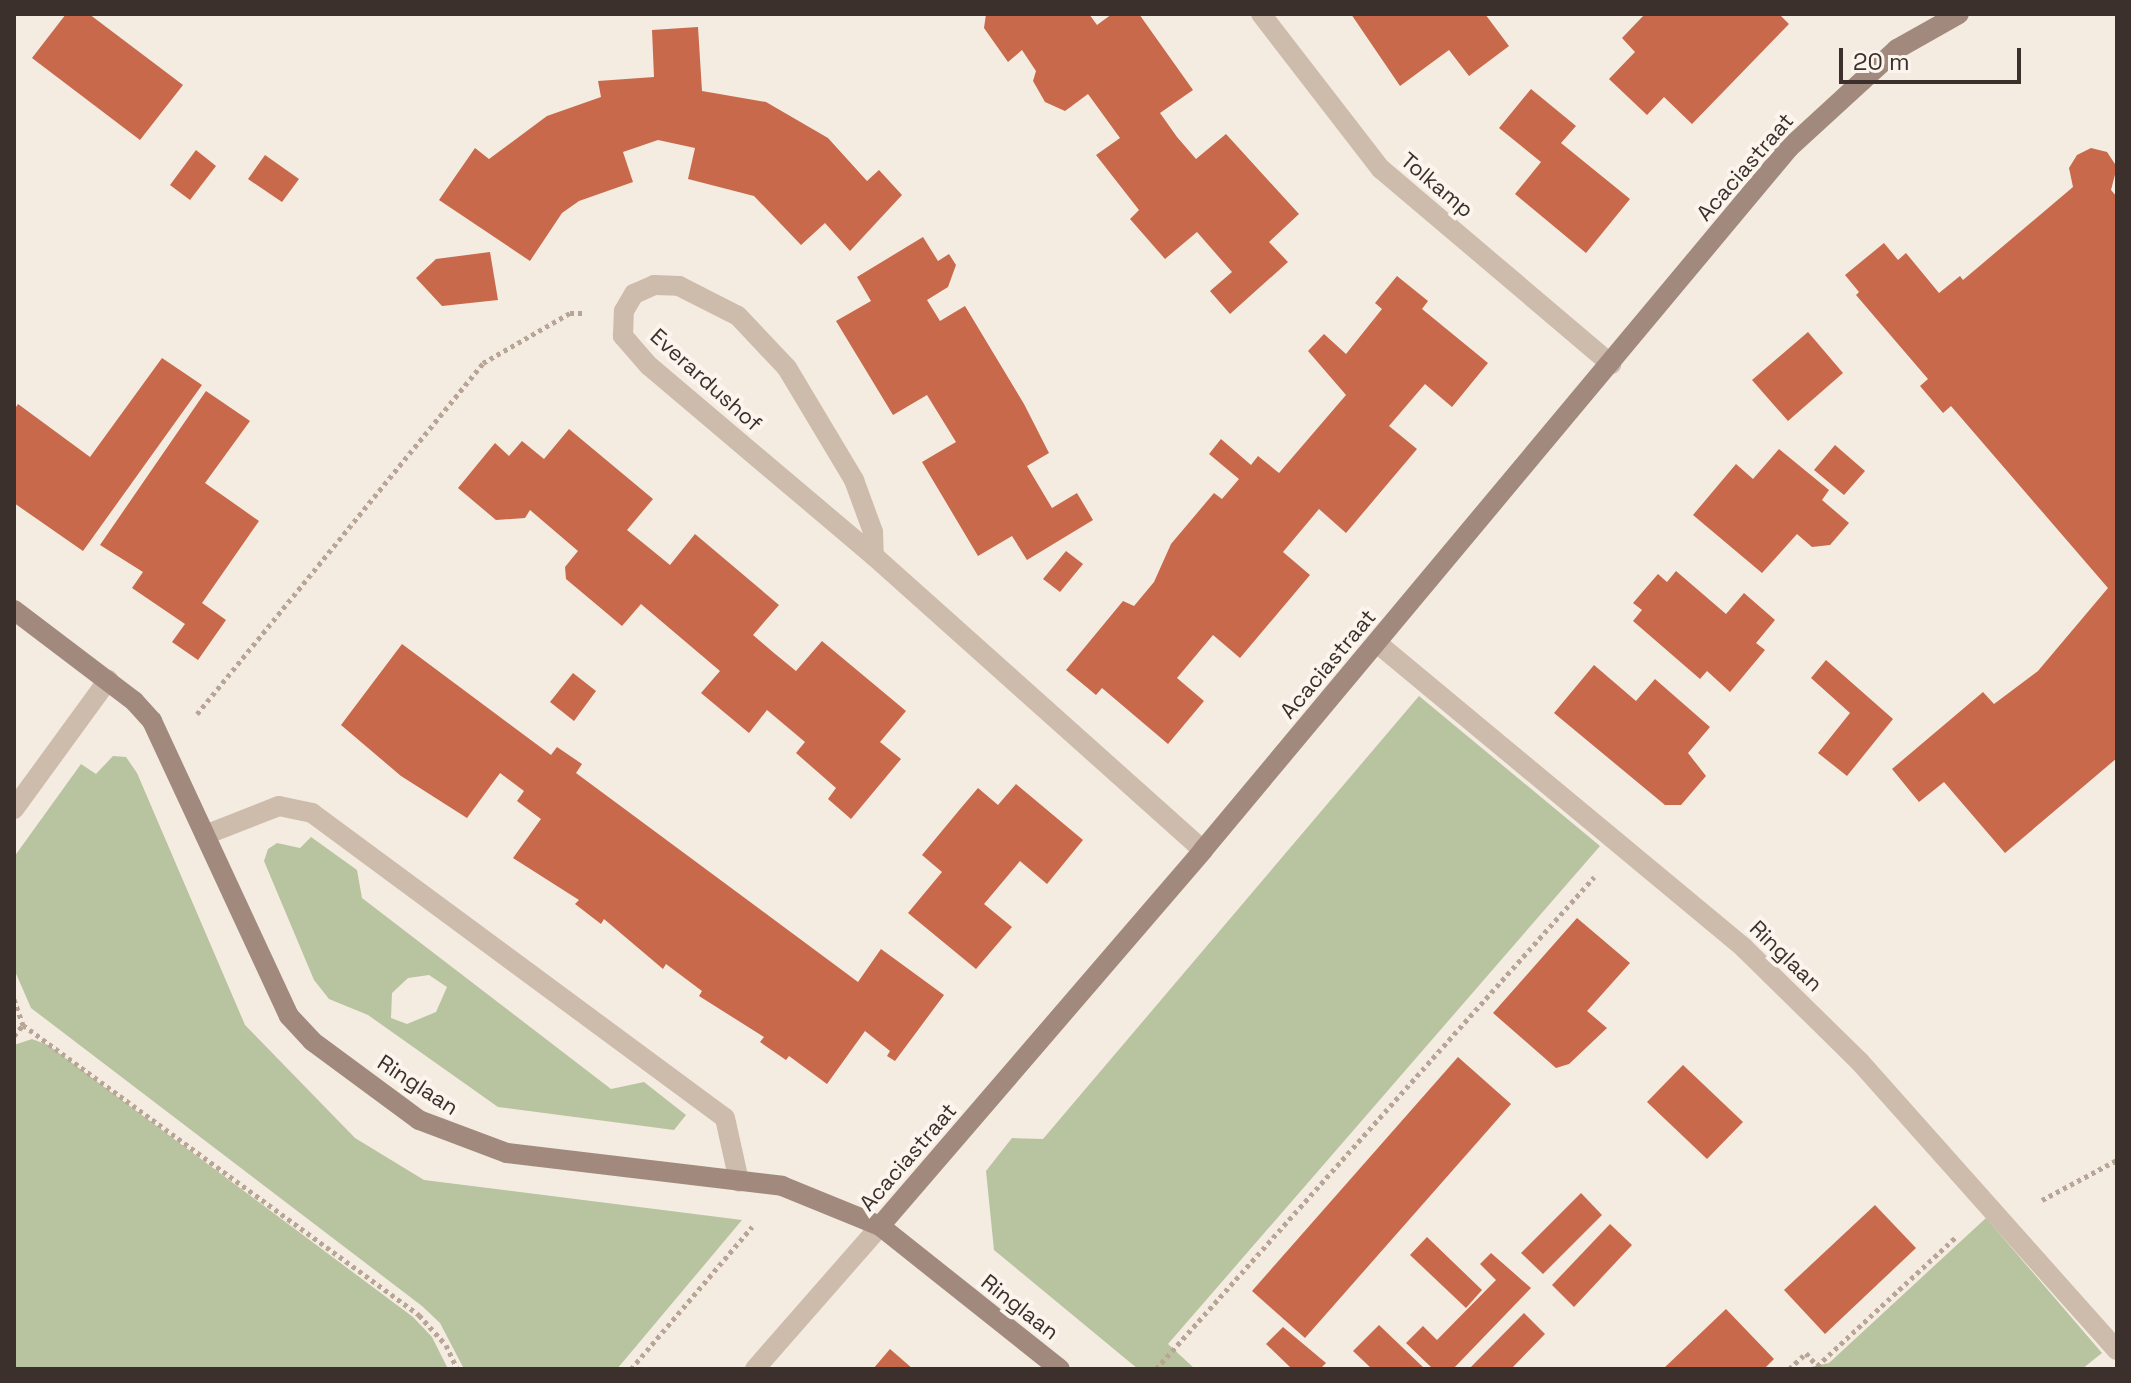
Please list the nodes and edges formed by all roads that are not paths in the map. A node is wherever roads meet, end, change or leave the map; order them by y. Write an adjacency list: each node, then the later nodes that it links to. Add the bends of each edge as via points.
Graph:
1 (1261, 14): 3 (street, Tolkamp, via 1381,169)
2 (1959, 14): 3 (street, Acaciastraat, via 1897,49 1789,148)
3 (1611, 364): 6 (street, Acaciastraat)
4 (874, 556): 4 (street, Everardushof, via 873,532 854,480 787,368 738,316 679,286 654,285 634,294 624,311 623,336 649,366); 10 (street, Everardushof)
5 (14, 610): 7 (street, Ringlaan)
6 (1377, 643): 10 (street, Acaciastraat); 13 (street, Ringlaan, via 1744,948 1860,1062 1991,1203)
7 (108, 680): 8 (street); 9 (street, Ringlaan, via 152,721)
8 (14, 809)
9 (205, 835): 11 (street, via 279,806 312,813 725,1118); 11 (street, Ringlaan, via 289,1016 312,1041 419,1120 507,1153)
10 (1203, 850): 12 (street, Acaciastraat)
11 (739, 1181): 12 (street, Ringlaan, via 782,1186)
12 (880, 1226): 14 (street, Acaciastraat); 15 (street, Ringlaan)
13 (2117, 1350)
14 (755, 1369)
15 (1060, 1369)

